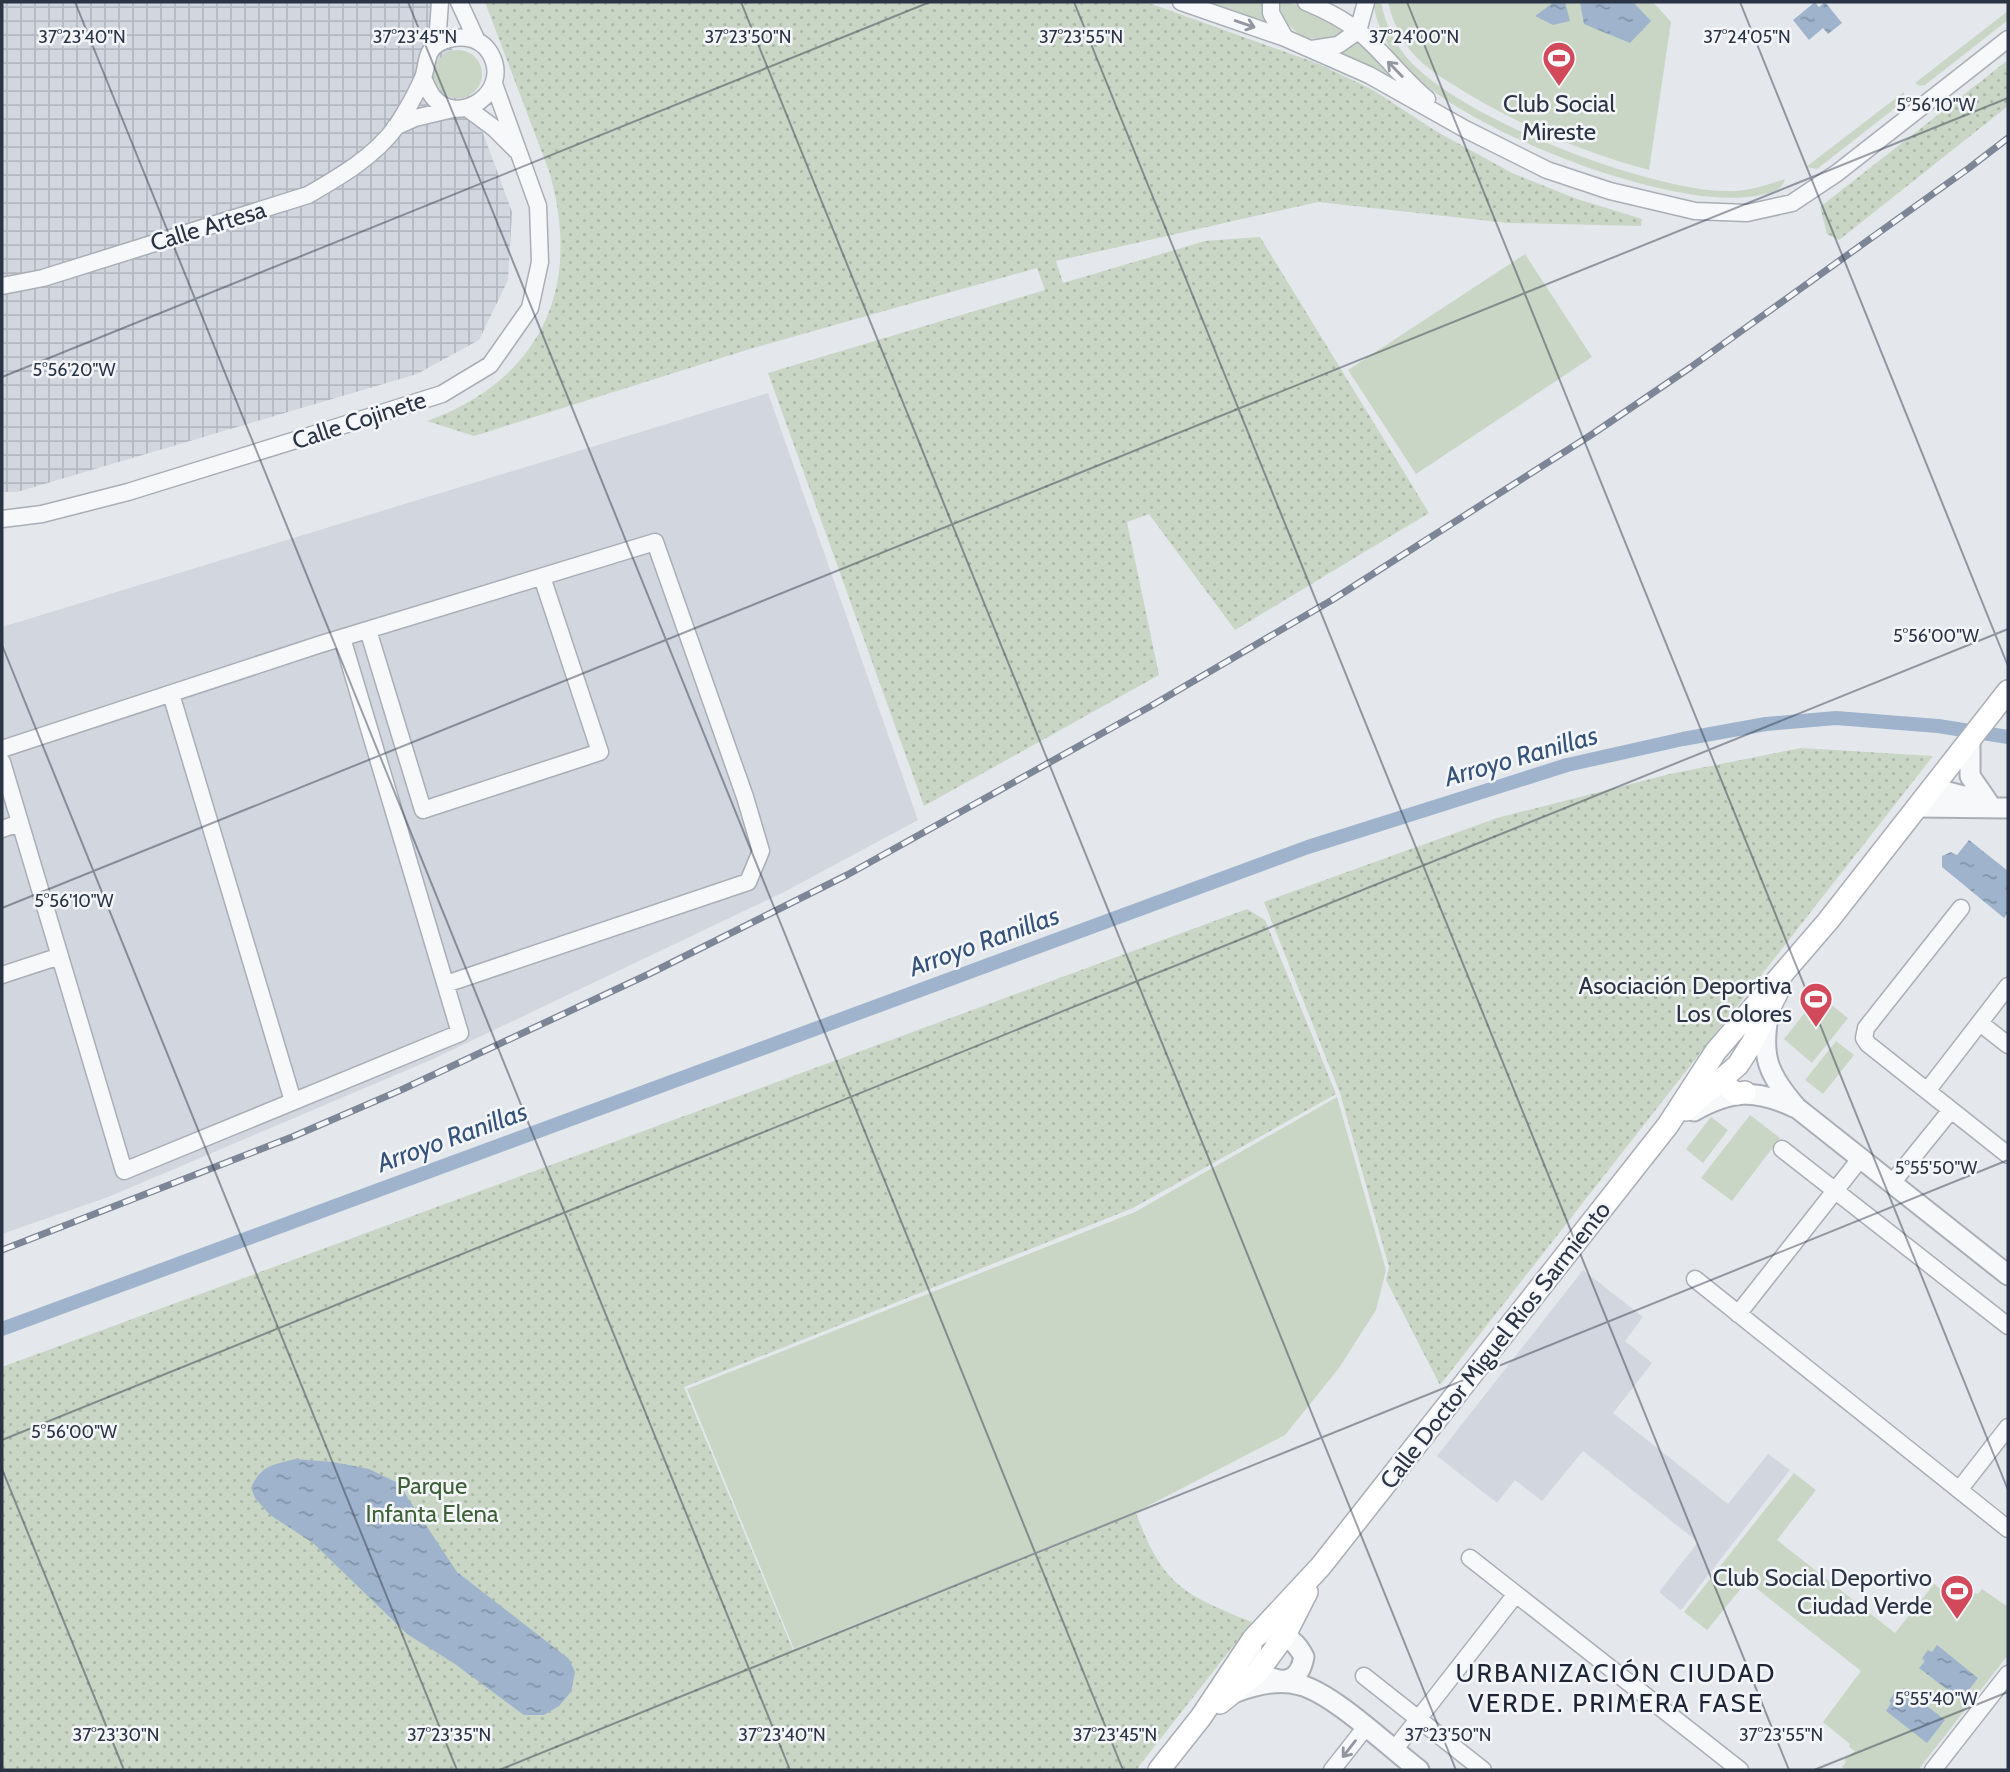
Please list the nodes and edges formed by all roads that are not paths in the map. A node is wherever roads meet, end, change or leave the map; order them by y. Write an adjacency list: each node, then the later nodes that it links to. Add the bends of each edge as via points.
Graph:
1 (440, 2): 11 (street)
2 (459, 2): 10 (street)
3 (1181, 2): 8 (street, one-way to 8)
4 (1271, 2): 8 (street, via 1271,13)
5 (1306, 2): 7 (street)
6 (1366, 2): 7 (street)
7 (1359, 31): 12 (street, via 1338,45); 17 (street, one-way to 7, via 1412,87)
8 (1284, 38): 12 (street)
9 (2008, 39): 17 (street, via 1792,203 1747,213 1695,211 1609,191 1547,170)
10 (477, 41): 11 (street, via 461,36); 14 (street, via 490,53)
11 (436, 44): 13 (street, via 426,59)
12 (1312, 49): 17 (street)
13 (423, 78): 15 (street, via 433,98); 16 (street, Calle Artesa)
14 (494, 84): 15 (street, via 484,100); 18 (street, Calle Cojinete)
15 (460, 108): 16 (street, Calle Artesa); 18 (street, Calle Cojinete, via 494,128)
16 (395, 127): 19 (street, Calle Artesa, via 341,176 308,195 43,278)
17 (1465, 129)
18 (521, 154): 20 (street, Calle Cojinete, via 538,206 540,262 530,308 490,365 442,394 338,427 128,492)
19 (2, 286)
20 (2, 519)
21 (542, 577): 22 (street); 22 (street, via 600,752 423,810); 39 (street, via 655,542 761,851 748,882)
22 (368, 630): 23 (street)
23 (342, 638): 24 (street); 39 (street)
24 (171, 694): 27 (street); 50 (street)
25 (2004, 696): 26 (main road, Calle Doctor Miguel Rios Sarmiento)
26 (1970, 741): 29 (main road, Calle Doctor Miguel Rios Sarmiento); 30 (street, via 1970,776)
27 (2, 749)
28 (2, 762): 33 (street)
29 (1932, 788): 30 (street); 31 (main road, Calle Doctor Miguel Rios Sarmiento); 32 (street)
30 (2000, 806): 32 (street)
31 (1917, 807): 32 (street); 37 (main road, Calle Doctor Miguel Rios Sarmiento)
32 (1951, 809)
33 (20, 823): 34 (street); 36 (street)
34 (2, 829)
35 (1961, 908): 48 (street, via 1866,1028 1864,1038)
36 (60, 956): 38 (street); 50 (street, via 124,1171)
37 (1788, 969): 41 (main road, Calle Doctor Miguel Rios Sarmiento); 45 (main road, Calle Doctor Miguel Rios Sarmiento)
38 (2, 975)
39 (446, 984): 50 (street, via 460,1033)
40 (2008, 986): 42 (street)
41 (1769, 1008): 43 (main road, Calle Doctor Miguel Rios Sarmiento); 46 (street)
42 (1980, 1023): 44 (street); 48 (street)
43 (1752, 1043): 45 (street, via 1738,1041); 46 (street); 47 (main road, Calle Doctor Miguel Rios Sarmiento)
44 (2008, 1045)
45 (1716, 1051): 47 (street); 53 (main road, Calle Doctor Miguel Rios Sarmiento)
46 (1767, 1063): 49 (street, via 1763,1082); 51 (street)
47 (1720, 1081): 49 (main road); 53 (main road, Calle Doctor Miguel Rios Sarmiento)
48 (1927, 1091): 52 (street)
49 (1741, 1093): 51 (street, via 1777,1099); 53 (street, via 1719,1097)
50 (293, 1101)
51 (1797, 1108): 56 (street)
52 (1951, 1110): 55 (street); 57 (street)
53 (1668, 1125): 67 (main road, Calle Doctor Miguel Rios Sarmiento)
54 (1782, 1149): 58 (street)
55 (2008, 1154)
56 (1860, 1159): 57 (street); 58 (street)
57 (1892, 1183): 59 (street)
58 (1835, 1190): 61 (street); 62 (street)
59 (2008, 1275)
60 (1695, 1279): 61 (street)
61 (1738, 1314): 64 (street)
62 (2008, 1326)
63 (2008, 1427): 64 (street)
64 (1959, 1490): 65 (street)
65 (2008, 1529)
66 (1470, 1558): 68 (street)
67 (1321, 1566): 69 (main road, Calle Doctor Miguel Rios Sarmiento); 71 (main road, Calle Doctor Miguel Rios Sarmiento)
68 (1516, 1594): 80 (street); 87 (street)
69 (1303, 1599): 70 (main road, Calle Doctor Miguel Rios Sarmiento); 72 (street)
70 (1285, 1635): 71 (street, via 1265,1632); 72 (street); 73 (main road, Calle Doctor Miguel Rios Sarmiento)
71 (1254, 1639): 73 (street, via 1251,1652); 79 (main road, Calle Doctor Miguel Rios Sarmiento)
72 (1304, 1657): 76 (street, via 1293,1676); 78 (street)
73 (1258, 1672): 76 (street); 77 (main road, Calle Doctor Miguel Rios Sarmiento)
74 (2008, 1675): 88 (street)
75 (1364, 1676): 80 (street)
76 (1277, 1682): 77 (street); 78 (street, via 1301,1685)
77 (1231, 1694): 79 (main road, Calle Doctor Miguel Rios Sarmiento)
78 (1325, 1696): 81 (street)
79 (1201, 1717): 83 (main road, Calle Doctor Miguel Rios Sarmiento)
80 (1419, 1719): 82 (street); 86 (street)
81 (1365, 1728): 82 (street); 84 (street, one-way to 84)
82 (1394, 1750): 85 (street)
83 (1160, 1770)
84 (1332, 1770)
85 (1419, 1770)
86 (1483, 1770)
87 (1739, 1770)
88 (1933, 1770)

